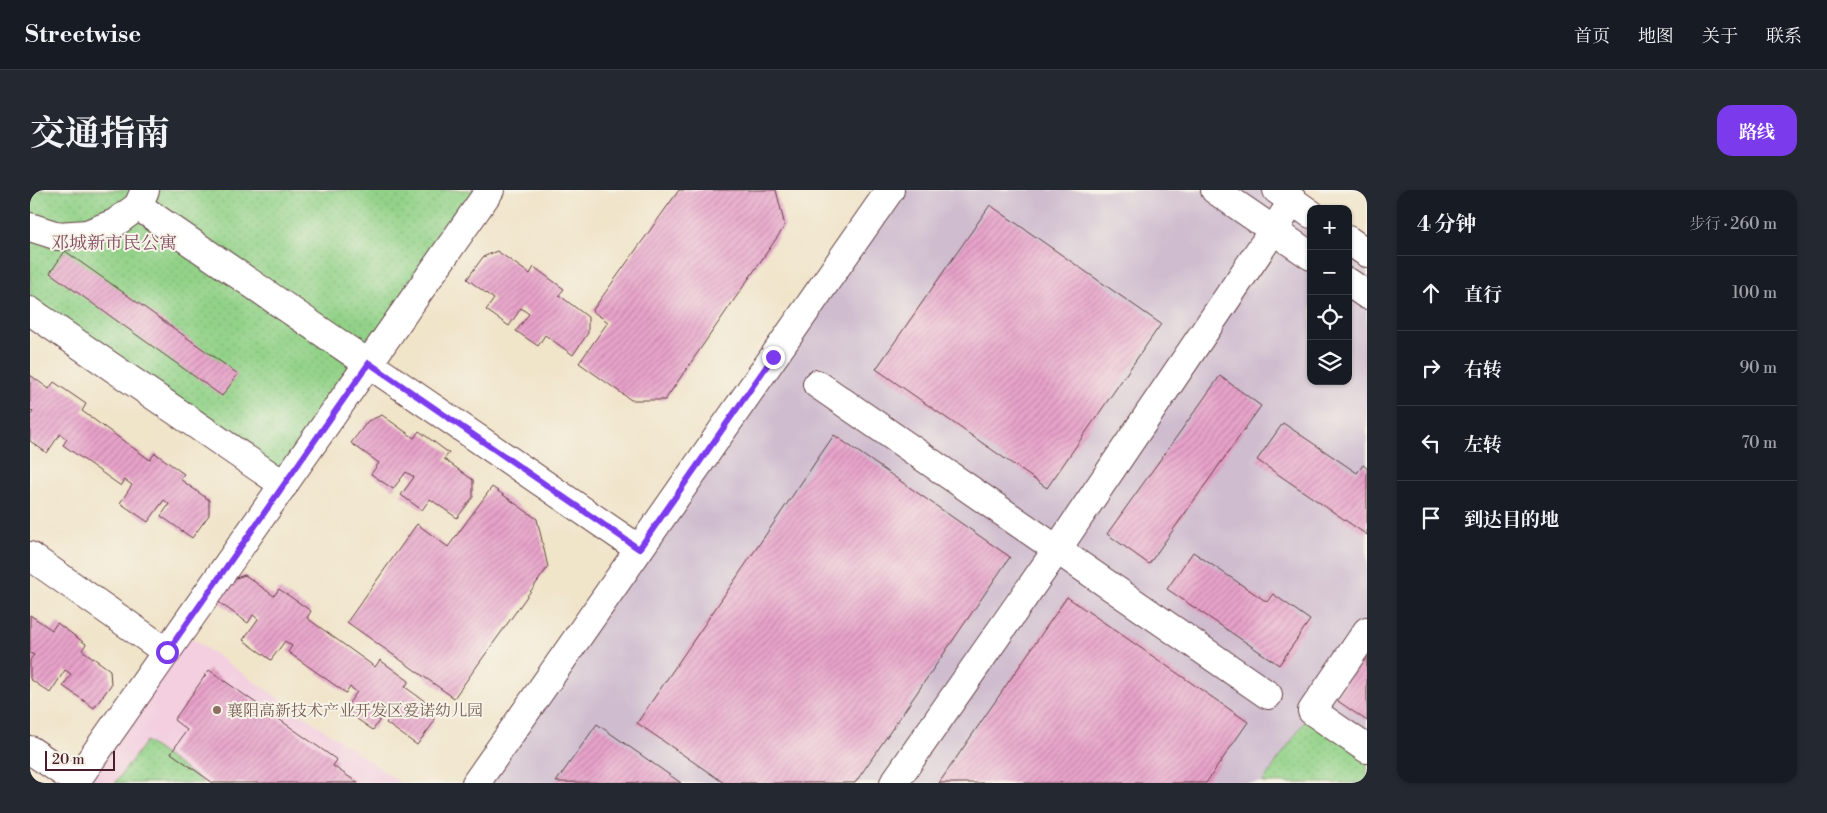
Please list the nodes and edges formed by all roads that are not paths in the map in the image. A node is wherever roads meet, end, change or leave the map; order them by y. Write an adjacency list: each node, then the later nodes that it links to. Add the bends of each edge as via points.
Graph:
1 (490, 190): 14 (street)
2 (890, 190): 17 (street)
3 (1215, 190): 7 (street)
4 (141, 198): 6 (street, via 115,224 87,234 58,236); 14 (street)
5 (1293, 202): 7 (street)
6 (30, 227)
7 (1274, 230): 9 (street); 18 (street)
8 (1352, 243): 10 (street)
9 (1307, 253)
10 (1367, 253)
11 (1352, 285): 12 (street)
12 (1367, 295)
13 (30, 311): 16 (street)
14 (369, 363): 16 (street); 17 (street)
15 (817, 384): 18 (street)
16 (284, 485): 21 (street)
17 (639, 549): 25 (street)
18 (1056, 551): 22 (street); 26 (street)
19 (30, 556): 21 (street)
20 (1367, 631): 23 (street, via 1312,711)
21 (167, 652): 24 (street, via 76,781)
22 (1268, 695)
23 (1367, 749)
24 (30, 750)
25 (476, 783)
26 (894, 783)

